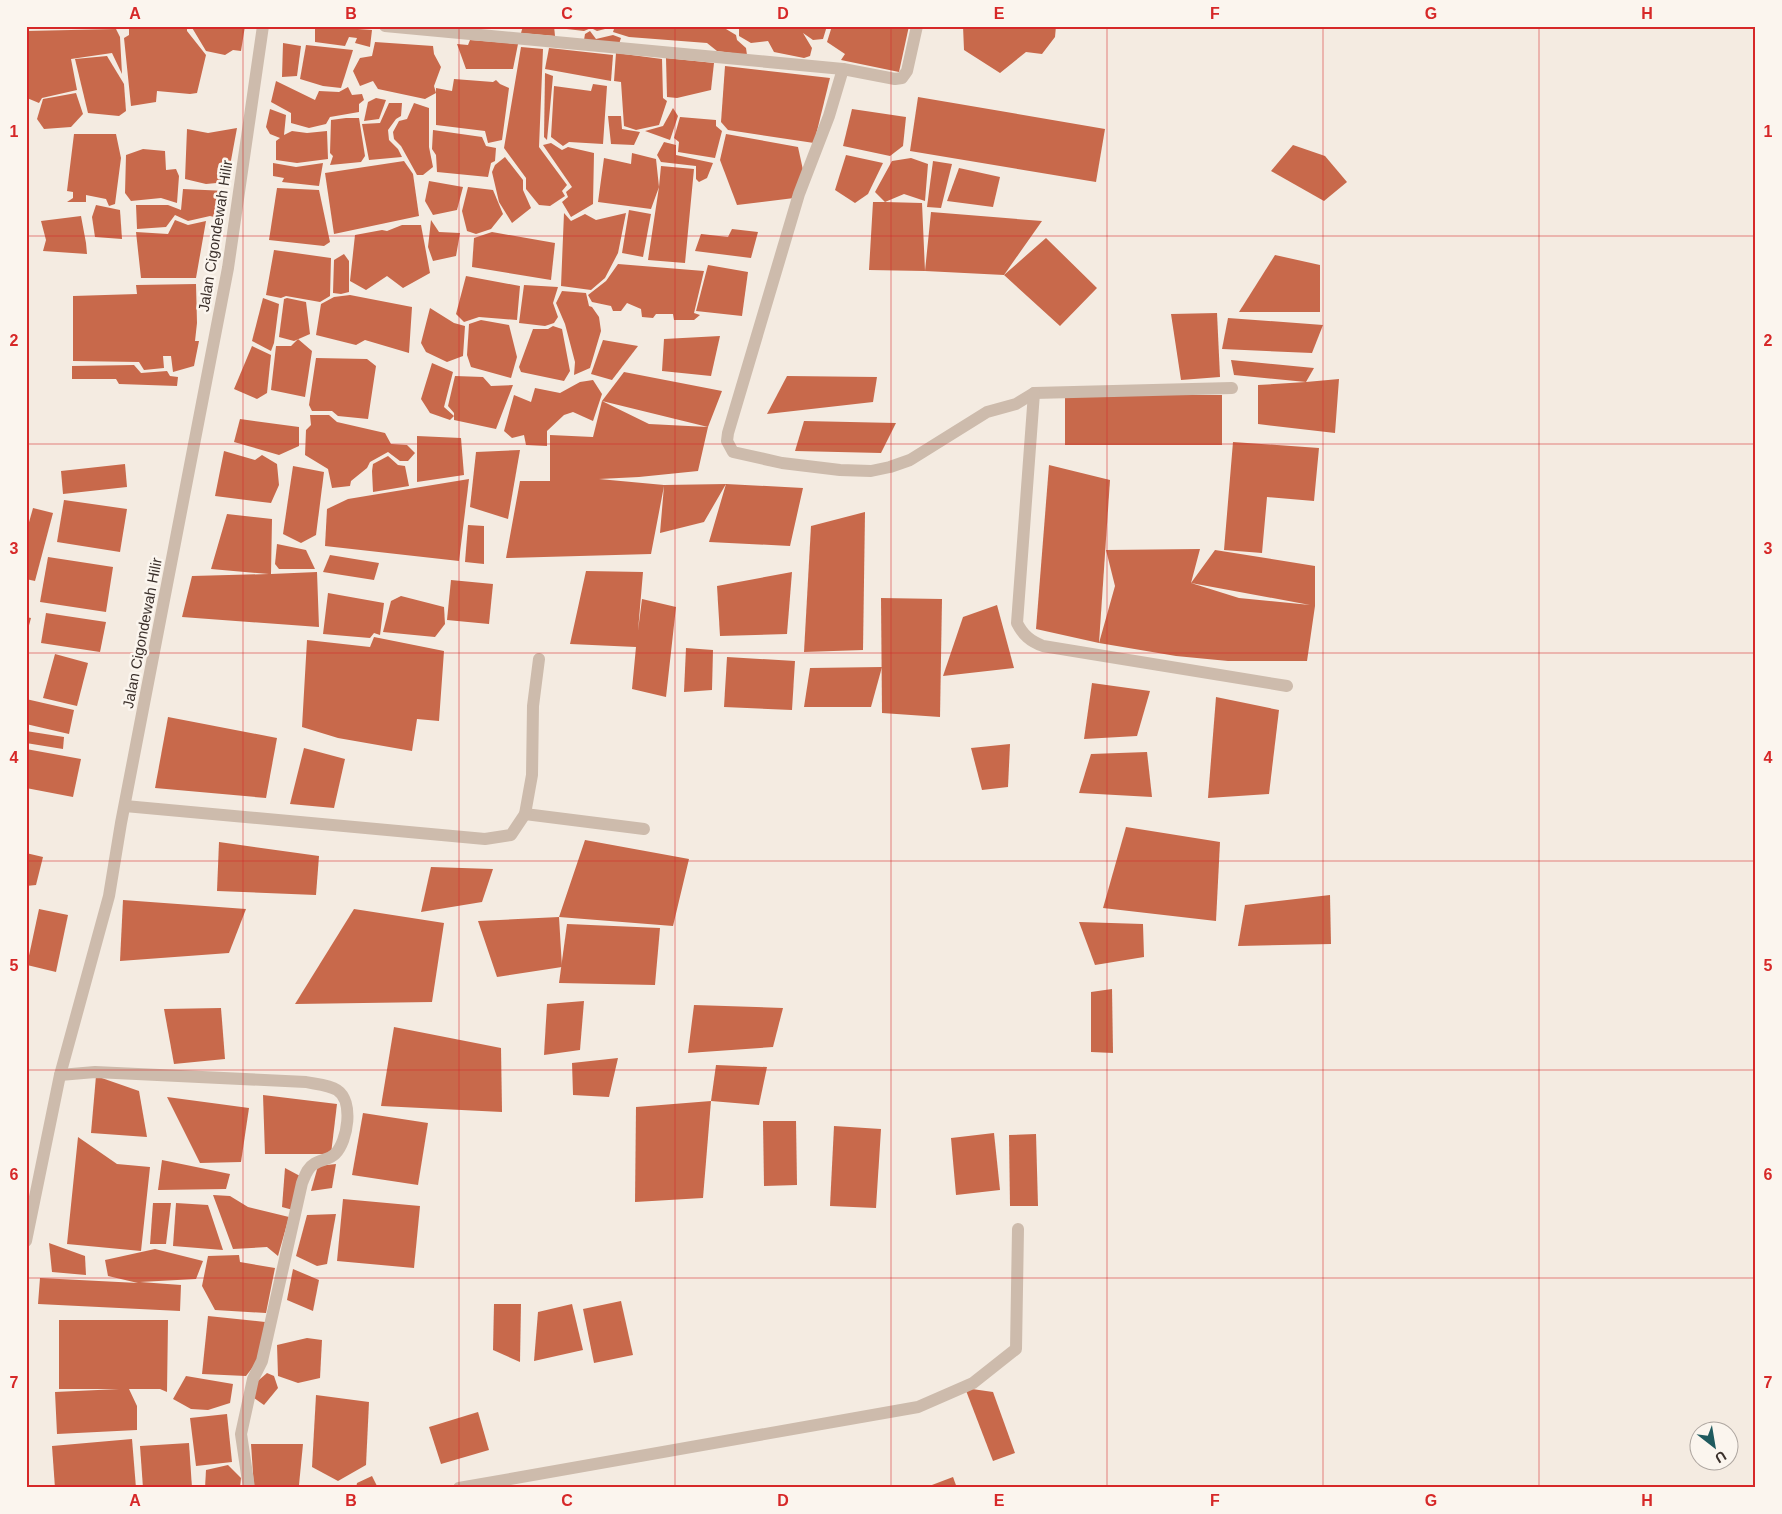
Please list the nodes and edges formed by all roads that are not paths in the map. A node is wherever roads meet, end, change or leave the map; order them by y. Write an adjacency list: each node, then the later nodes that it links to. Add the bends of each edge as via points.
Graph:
1 (263, 26): 9 (street, Jalan Cigondewah Hilir, via 228,268)
2 (385, 26): 4 (street)
3 (917, 26): 4 (street, via 907,71 902,78 895,80)
4 (843, 69): 6 (street, via 799,194 728,433 728,445 733,452 782,463 871,471 910,460 987,412 1016,404)
5 (1232, 388): 6 (street)
6 (1034, 393): 8 (street, via 1017,623 1022,632 1030,641 1043,646)
7 (539, 659): 10 (street, via 533,706 532,775)
8 (1287, 686)
9 (125, 806): 10 (street, via 485,839 511,835); 12 (street, Jalan Cigondewah Hilir, via 109,896)
10 (525, 814): 11 (street)
11 (644, 829)
12 (60, 1075): 14 (street, Jalan Cigondewah Hilir); 15 (street, via 95,1072 306,1082 336,1090 345,1099 348,1123 344,1140 329,1159 314,1163 302,1183 267,1344 253,1378 241,1434)
13 (1018, 1229): 16 (street, via 1016,1349 973,1383 918,1407)
14 (26, 1241)
15 (249, 1488)
16 (459, 1488)

